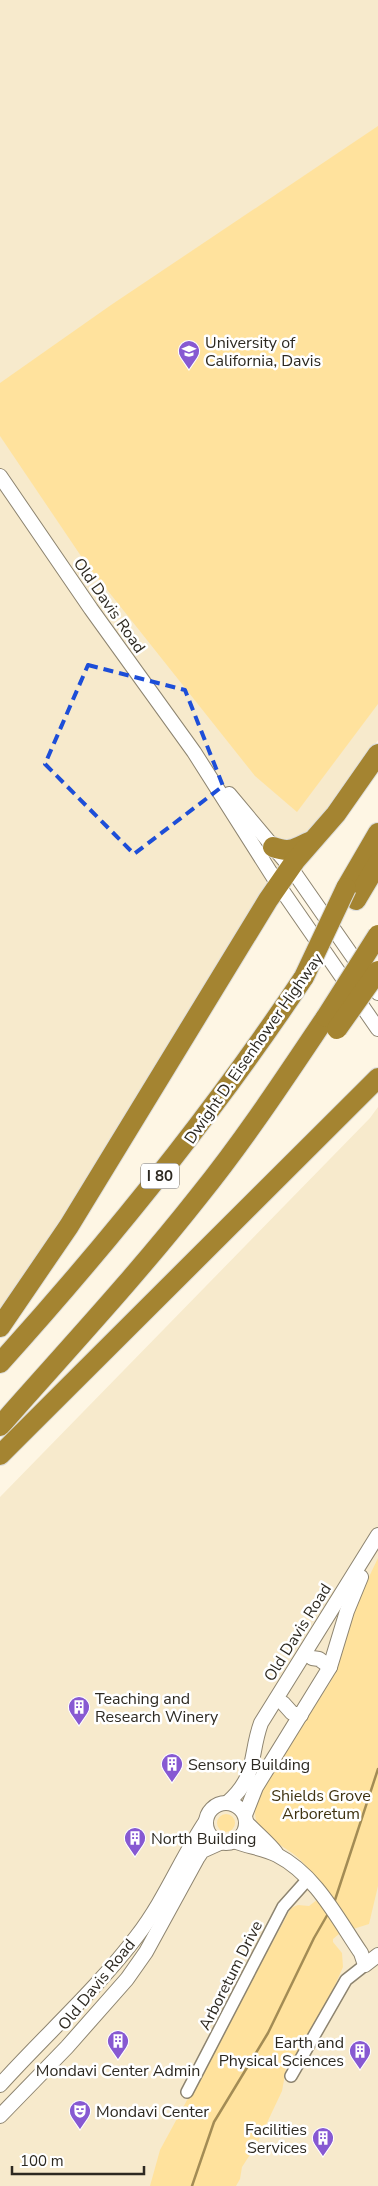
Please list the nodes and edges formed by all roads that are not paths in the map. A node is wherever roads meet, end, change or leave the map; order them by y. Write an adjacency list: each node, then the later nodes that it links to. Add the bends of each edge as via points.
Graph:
1 (0, 476): 2 (street, Old Davis Road)
2 (194, 752): 6 (street, Old Davis Road); 9 (street, Old Davis Road)
3 (378, 754): 5 (highway)
4 (378, 833): 10 (highway)
5 (316, 838): 6 (highway, via 291,850); 8 (highway)
6 (273, 847): 8 (street, Old Davis Road)
7 (378, 863): 10 (highway, Dwight D. Eisenhower Highway / I 80)
8 (290, 868): 9 (highway); 13 (street, Old Davis Road)
9 (279, 886): 15 (street, Old Davis Road); 17 (highway, via 69,1226)
10 (351, 894): 18 (highway, Dwight D. Eisenhower Highway / I 80, bridge, via 304,977 235,1078 88,1264)
11 (378, 935): 14 (highway, I 80, bridge)
12 (378, 971): 14 (highway, bridge)
13 (378, 993)
14 (332, 1023): 19 (highway, I 80, via 154,1252)
15 (378, 1029)
16 (378, 1078): 20 (highway)
17 (0, 1327)
18 (0, 1363)
19 (0, 1426)
20 (0, 1455)
21 (378, 1535): 23 (street, Old Davis Road)
22 (378, 1544): 25 (street, Old Davis Road, via 355,1589)
23 (320, 1630): 24 (street, via 320,1646); 27 (street, Old Davis Road)
24 (312, 1658): 25 (street); 26 (street)
25 (330, 1667): 28 (street, Old Davis Road)
26 (283, 1703): 27 (street); 28 (street, via 292,1713)
27 (270, 1710): 29 (street, Old Davis Road, via 257,1733 245,1784)
28 (301, 1715): 30 (street, Old Davis Road, via 256,1787)
29 (227, 1803): 30 (street, via 238,1806); 31 (street, via 211,1810)
30 (245, 1818): 32 (street, via 243,1833); 33 (street)
31 (206, 1821): 32 (street, via 208,1832 216,1840); 38 (street, Old Davis Road, via 162,1901 138,1935)
32 (228, 1842): 33 (street); 40 (street, Old Davis Road, via 202,1851 146,1952 127,1979)
33 (276, 1854): 34 (street, via 298,1868)
34 (313, 1883): 36 (street, via 361,1953); 39 (street, Arboretum Drive, via 283,1907)
35 (378, 1955): 36 (street)
36 (365, 1964): 37 (street, via 346,1980)
37 (291, 2076)
38 (0, 2085)
39 (187, 2092)
40 (0, 2116)

